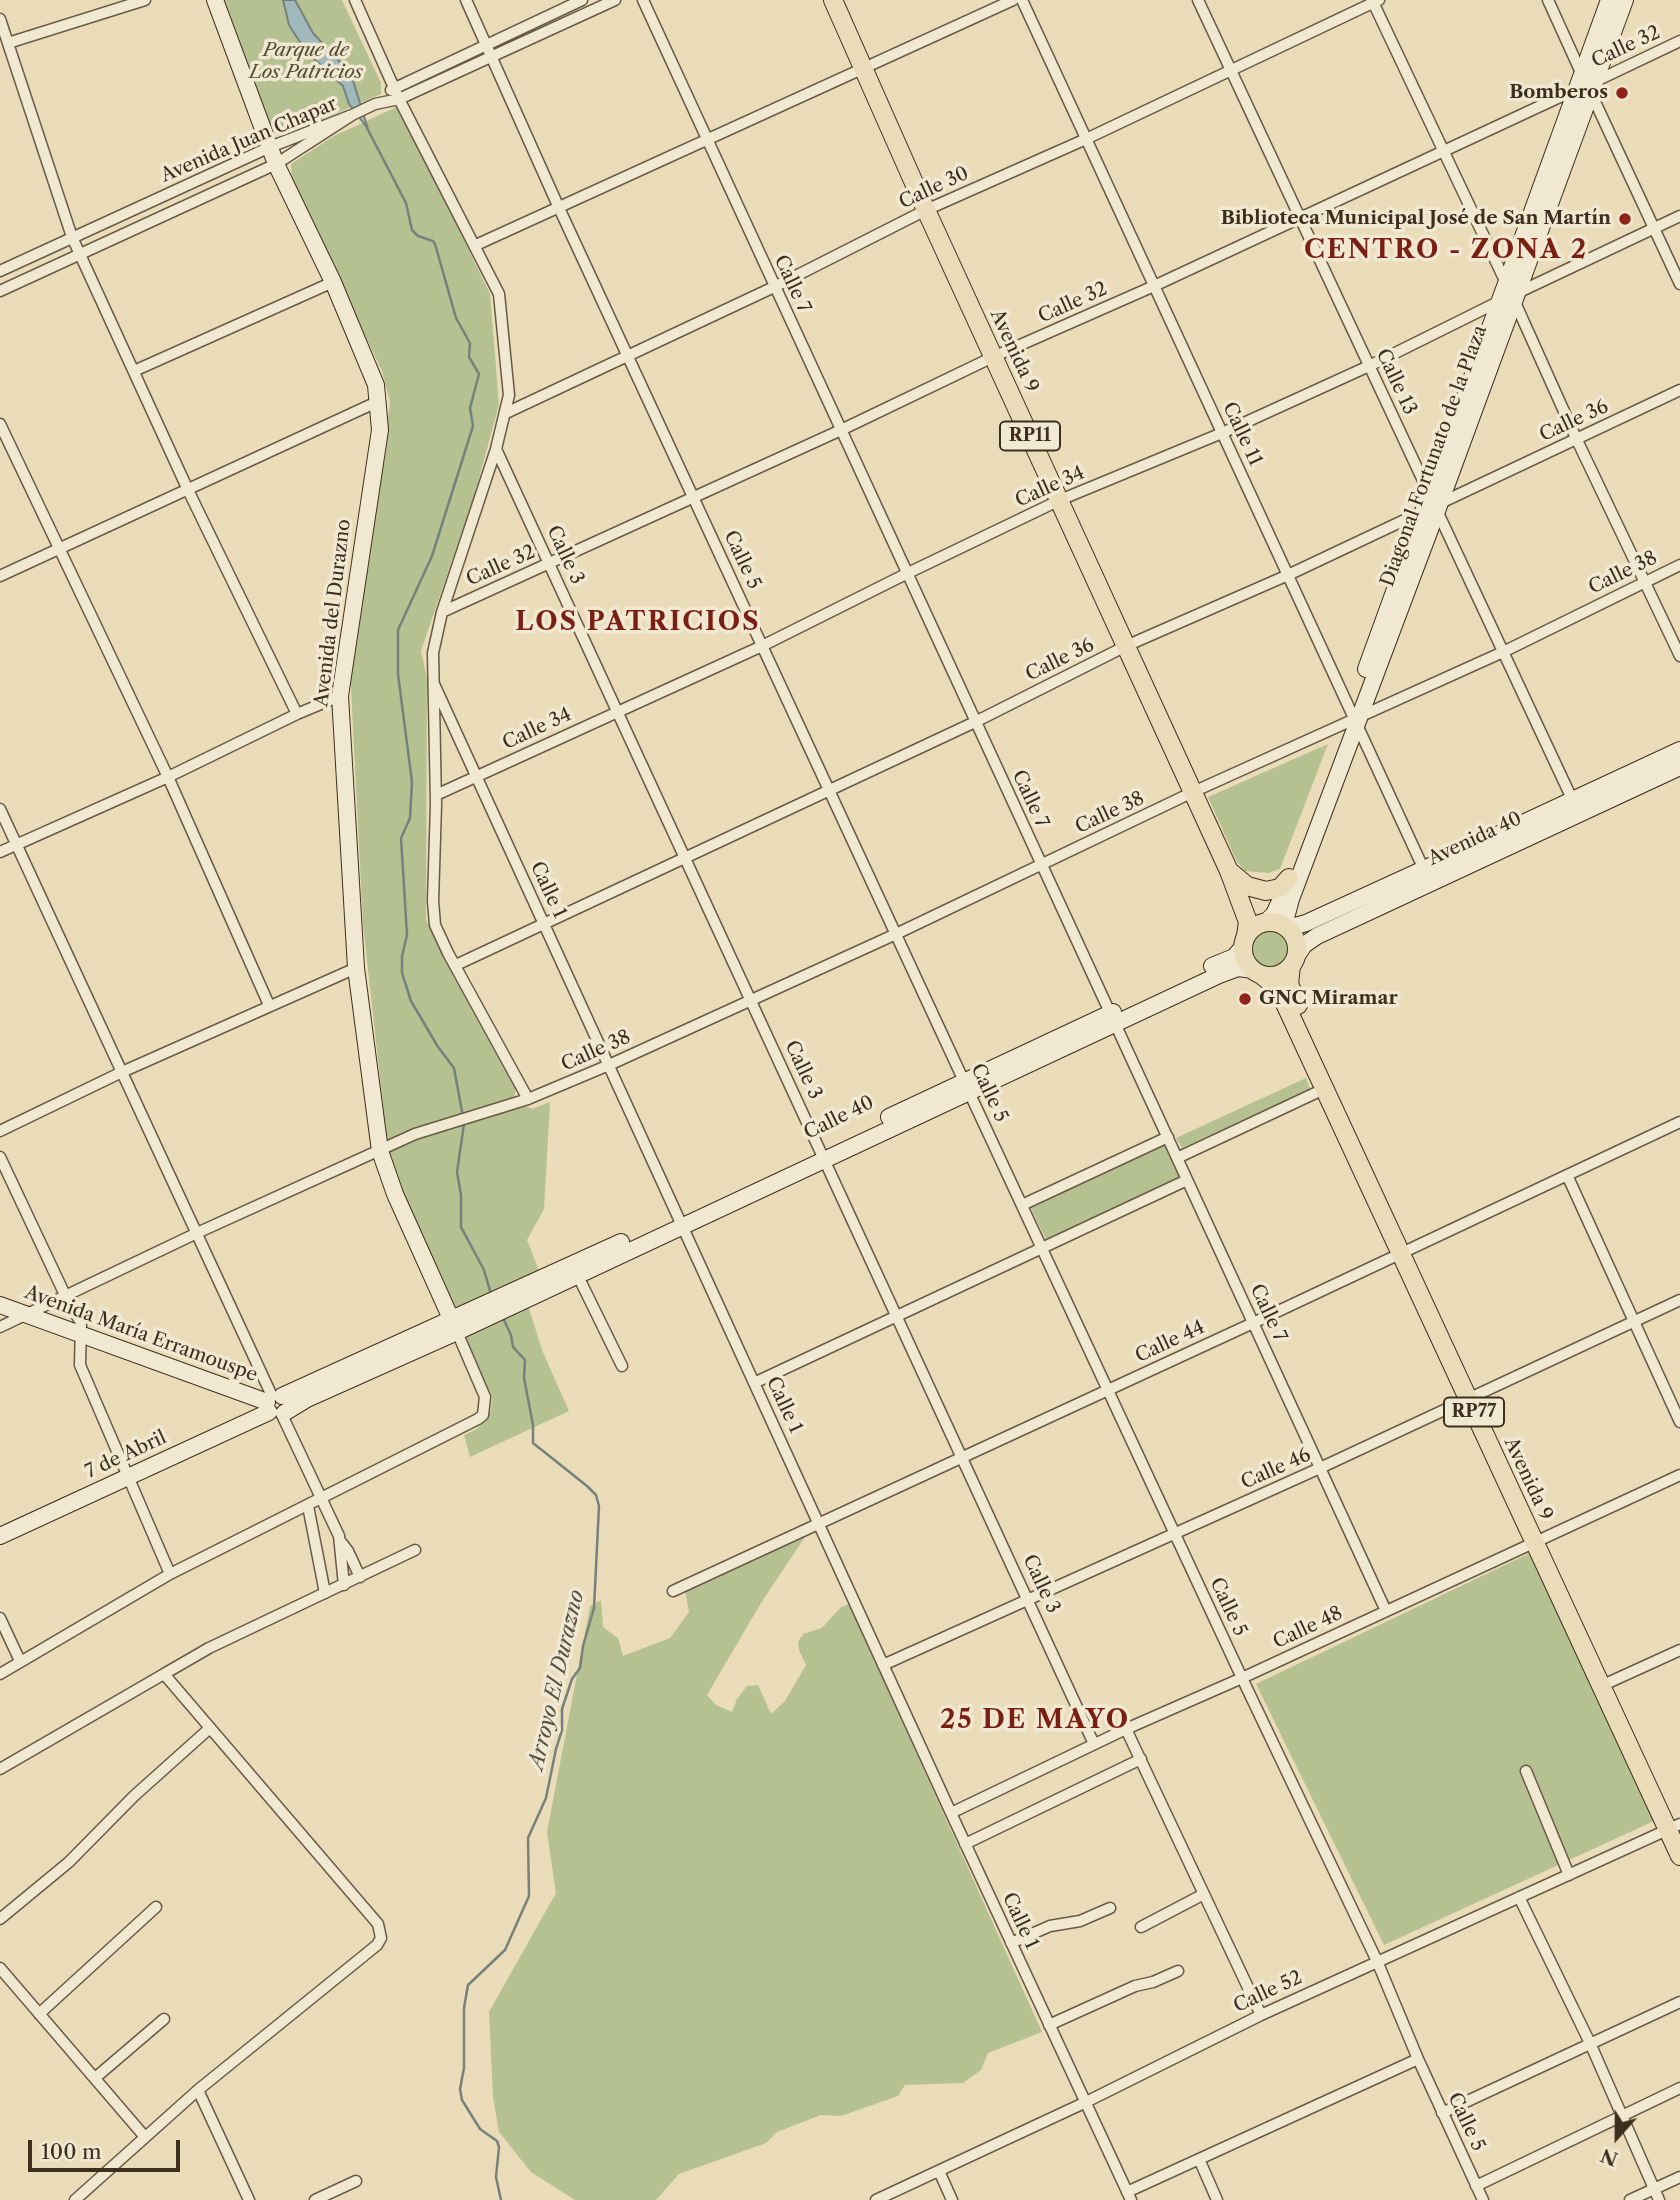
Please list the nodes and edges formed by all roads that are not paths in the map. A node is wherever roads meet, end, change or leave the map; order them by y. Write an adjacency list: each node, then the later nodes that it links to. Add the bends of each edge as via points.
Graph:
1 (145, 0): 18 (street)
2 (215, 0): 30 (main road, Avenida del Durazno)
3 (355, 0): 24 (street)
4 (466, 0): 19 (street, Calle 5)
5 (582, 0): 19 (street)
6 (615, 0): 20 (street)
7 (643, 0): 29 (street, Calle 7)
8 (833, 0): 21 (main road, Avenida 9 / RP11)
9 (1013, 0): 21 (street)
10 (1022, 0): 28 (street, Calle 11)
11 (1198, 0): 22 (street, Calle 13)
12 (1548, 0): 23 (street)
13 (1609, 0): 23 (main road, Diagonal Fortunato de la Plaza)
14 (1625, 0): 23 (main road, Diagonal Fortunato de la Plaza)
15 (1375, 1): 22 (street, Calle 30); 31 (street)
16 (0, 19): 18 (street)
17 (1680, 41): 23 (street, Calle 32)
18 (8, 43): 38 (street)
19 (486, 45): 20 (street, Calle 5); 24 (street)
20 (492, 56): 25 (street); 33 (street, Calle 5)
21 (863, 68): 29 (street); 34 (main road, Avenida 9 / RP11)
22 (1231, 72): 28 (street, Calle 30); 36 (street, Calle 13)
23 (1587, 84): 31 (street, Calle 32); 37 (street); 47 (main road, Diagonal Fortunato de la Plaza)
24 (394, 87): 25 (street); 26 (street)
25 (399, 99): 26 (street); 39 (street)
26 (376, 104): 27 (street)
27 (352, 115): 30 (street, Avenida Juan Chapar); 32 (street, Avenida Juan Chapar)
28 (1086, 139): 34 (street, Calle 30); 44 (street, Calle 11)
29 (707, 141): 33 (street); 45 (street, Calle 7)
30 (270, 147): 32 (main road, Avenida del Durazno); 38 (street, Avenida Juan Chapar)
31 (1444, 151): 36 (street, Calle 32); 47 (street)
32 (276, 163): 40 (street, Avenida Juan Chapar); 42 (main road, Avenida del Durazno)
33 (559, 208): 39 (street); 48 (street, Calle 5)
34 (926, 210): 45 (street, Calle 30); 49 (main road, Avenida 9 / RP11)
35 (1680, 216): 37 (street, Calle 34)
36 (1300, 218): 44 (street, Calle 32); 50 (street, Calle 13)
37 (1654, 229): 43 (street); 47 (street, Calle 34)
38 (72, 237): 40 (street); 41 (street, Avenida Juan Chapar)
39 (476, 245): 54 (street, via 499,294 509,395)
40 (81, 254): 46 (street, Avenida Juan Chapar); 51 (street)
41 (0, 271)
42 (333, 282): 51 (street); 53 (main road, Avenida del Durazno)
43 (1680, 284)
44 (1154, 286): 49 (street, Calle 32); 57 (street, Calle 11)
45 (775, 287): 48 (street, Calle 30); 56 (street, Calle 7)
46 (0, 291)
47 (1510, 295): 50 (street, Calle 34); 58 (street); 63 (main road, Diagonal Fortunato de la Plaza)
48 (628, 355): 54 (street, Calle 30); 61 (street, Calle 5)
49 (993, 357): 56 (street, Calle 32); 62 (main road, Avenida 9 / RP11)
50 (1369, 366): 57 (street, Calle 34); 63 (street, Calle 13)
51 (134, 371): 60 (street)
52 (1680, 390): 58 (street, Calle 36)
53 (379, 401): 60 (street); 77 (main road, Avenida del Durazno, via 380,430)
54 (506, 413): 59 (street, Calle 1)
55 (0, 424): 64 (street)
56 (841, 430): 61 (street, Calle 32); 67 (street, Calle 7)
57 (1222, 433): 62 (street, Calle 34); 68 (street, Calle 11)
58 (1576, 438): 63 (street, Calle 36); 70 (street)
59 (496, 449): 65 (street, Calle 3); 71 (street, Calle 1)
60 (188, 489): 64 (street); 79 (street)
61 (693, 497): 65 (street, Calle 32); 72 (street, Calle 5)
62 (1060, 500): 67 (street, Calle 34); 73 (main road, Avenida 9 / RP11)
63 (1433, 506): 68 (street, Calle 36); 74 (street, Calle 13); 80 (main road, Diagonal Fortunato de la Plaza)
64 (59, 550): 69 (street); 85 (street)
65 (549, 563): 71 (street, Calle 32); 78 (street, Calle 3)
66 (1680, 565): 70 (street, Calle 38)
67 (908, 573): 72 (street, Calle 34); 81 (street, Calle 7)
68 (1288, 575): 73 (street, Calle 36); 80 (street, Calle 11)
69 (0, 576)
70 (1644, 581): 74 (street, Calle 38); 75 (street)
71 (441, 615): 76 (street, Calle 1, via 433,653)
72 (762, 646): 78 (street, Calle 34); 86 (street, Calle 5)
73 (1126, 646): 81 (street, Calle 36); 87 (main road, Avenida 9 / RP11)
74 (1503, 652): 80 (street, Calle 38); 89 (street, Calle 13)
75 (1680, 656)
76 (434, 684): 84 (street, Calle 1); 88 (street)
77 (340, 696): 79 (street); 106 (main road, Avenida del Durazno)
78 (618, 712): 84 (street, Calle 34); 94 (street, Calle 3)
79 (297, 714): 85 (street)
80 (1353, 719): 87 (street, Calle 38); 97 (street, Calle 11); 98 (main road, Diagonal Fortunato de la Plaza); 101 (main road, Diagonal Fortunato de la Plaza, via 1291,899)
81 (975, 722): 86 (street, Calle 36); 95 (street, Calle 7)
82 (1680, 750): 89 (main road, Avenida 40)
83 (1680, 767): 91 (main road, Avenida 40)
84 (477, 776): 88 (street, Calle 34); 100 (street, Calle 1)
85 (168, 777): 92 (street); 109 (street)
86 (829, 790): 94 (street, Calle 36); 102 (street, Calle 5)
87 (1193, 792): 95 (street, Calle 38); 96 (main road, Avenida 9 / RP11)
88 (436, 795): 105 (street, via 435,925)
89 (1573, 801): 91 (street); 97 (main road, Avenida 40)
90 (0, 809): 92 (street)
91 (1570, 819): 97 (main road, Avenida 40)
92 (16, 844): 93 (street); 112 (street)
93 (0, 852)
94 (685, 857): 100 (street, Calle 36); 108 (street, Calle 3)
95 (1041, 865): 102 (street, Calle 38); 110 (street, Calle 7)
96 (1229, 871): 98 (main road, via 1262,891 1277,889); 99 (main road, Avenida 9 / RP11, via 1258,920); 103 (main road, Avenida 9 / RP11, via 1248,924)
97 (1427, 876): 101 (main road, Avenida 40); 104 (main road, Avenida 40, via 1309,939)
98 (1289, 878): 99 (main road, Diagonal Fortunato de la Plaza, via 1280,904)
99 (1265, 922): 101 (main road); 103 (main road, via 1253,927)
100 (544, 923): 105 (street, Calle 36); 111 (street, Calle 1)
101 (1287, 928): 104 (main road, via 1297,946)
102 (895, 934): 108 (street, Calle 38); 113 (street, Calle 5)
103 (1244, 942): 107 (main road, RP11, via 1244,957); 110 (main road, Calle 40, via 1234,957)
104 (1293, 963): 107 (main road, via 1277,975); 129 (main road, Avenida 9 / RP77, via 1292,992)
105 (456, 965): 115 (street)
106 (356, 968): 109 (street); 119 (main road, Avenida del Durazno)
107 (1257, 972): 110 (main road, Calle 40, via 1238,968); 114 (main road, Avenida 9 / RP77, via 1281,995)
108 (751, 1000): 111 (street, Calle 38); 120 (street, Calle 3)
109 (269, 1005): 112 (street)
110 (1113, 1018): 113 (main road, Calle 40); 118 (street, Calle 7)
111 (608, 1065): 115 (street, Calle 38); 126 (street, Calle 1)
112 (122, 1072): 117 (street); 127 (street)
113 (966, 1086): 120 (main road, Calle 40); 125 (street, Calle 5)
114 (1324, 1089): 122 (street); 129 (main road, Avenida 9 / RP77)
115 (528, 1100): 119 (street, Calle 38, via 415,1134)
116 (1680, 1122): 123 (street, Calle 44)
117 (0, 1131)
118 (1168, 1137): 122 (street, Calle 7); 125 (street)
119 (380, 1151): 127 (street, Calle 38); 139 (main road, Avenida del Durazno)
120 (823, 1154): 126 (main road, Calle 40); 136 (street, Calle 3)
121 (0, 1157): 131 (street)
122 (1177, 1158): 124 (street, Calle 7)
123 (1567, 1175): 129 (street, Calle 44); 137 (street)
124 (1187, 1180): 128 (street); 138 (street, Calle 7)
125 (1022, 1205): 128 (street, Calle 5)
126 (679, 1221): 130 (main road, Calle 40); 143 (street, Calle 1)
127 (197, 1233): 131 (street, Calle 38); 146 (street)
128 (1042, 1249): 136 (street); 144 (street, Calle 5)
129 (1405, 1250): 138 (street, Calle 44); 145 (main road, Avenida 9 / RP77)
130 (575, 1270): 134 (main road, Calle 40); 142 (street)
131 (65, 1295): 135 (street, Calle 38); 141 (street, via 81,1323)
132 (1680, 1300): 137 (street, Calle 46)
133 (0, 1305): 135 (main road, Avenida María Erramouspe)
134 (486, 1312): 139 (main road, 7 de Abril)
135 (25, 1315): 140 (street, Calle 38); 141 (main road, Avenida María Erramouspe)
136 (898, 1315): 143 (street); 148 (street, Calle 3)
137 (1633, 1322): 145 (street, Calle 46); 147 (street)
138 (1253, 1323): 144 (street, Calle 44); 149 (street, Calle 7)
139 (454, 1326): 146 (main road, 7 de Abril, via 307,1399); 152 (street, via 485,1397 483,1415)
140 (0, 1327)
141 (82, 1335): 146 (main road, Avenida María Erramouspe); 151 (street, via 80,1365)
142 (622, 1366)
143 (754, 1383): 154 (street, Calle 1)
144 (1108, 1390): 148 (street, Calle 44); 155 (street, Calle 5)
145 (1473, 1397): 149 (street, Calle 46); 157 (main road, Avenida 9 / RP77)
146 (276, 1406): 151 (main road, 7 de Abril); 152 (street)
147 (1680, 1422)
148 (963, 1457): 154 (street, Calle 44); 165 (street, Calle 3)
149 (1320, 1468): 155 (street, Calle 46); 166 (street, Calle 7)
150 (1680, 1475): 157 (street, Calle 48)
151 (129, 1476): 156 (main road, 7 de Abril); 160 (street)
152 (322, 1499): 153 (street); 158 (street)
153 (308, 1506): 160 (street); 164 (street)
154 (818, 1524): 163 (street, Calle 44); 170 (street, Calle 1)
155 (1174, 1534): 165 (street, Calle 46); 173 (street, Calle 5)
156 (0, 1536)
157 (1539, 1539): 166 (street, Calle 48); 174 (main road, Avenida 9 / RP77)
158 (341, 1542): 161 (street); 162 (street)
159 (415, 1550): 161 (street)
160 (170, 1574): 169 (street)
161 (360, 1577): 162 (street)
162 (344, 1585): 164 (street)
163 (673, 1591)
164 (325, 1593): 172 (street)
165 (1029, 1599): 170 (street, Calle 46); 177 (street, Calle 3)
166 (1386, 1611): 173 (street, Calle 48)
167 (0, 1618): 169 (street)
168 (1680, 1650): 174 (street)
169 (20, 1661): 171 (street)
170 (883, 1665): 181 (street, Calle 1)
171 (0, 1674)
172 (164, 1674): 175 (street); 179 (street)
173 (1242, 1678): 176 (street, Calle 48); 193 (street, Calle 5)
174 (1606, 1684): 182 (main road, Avenida 9 / RP77)
175 (209, 1728): 190 (street, via 69,1862); 205 (street, via 378,1924 381,1937 377,1945)
176 (1126, 1729): 177 (street, Calle 48); 178 (street)
177 (1094, 1744): 181 (street, Calle 48)
178 (1141, 1759): 183 (street); 186 (street)
179 (0, 1769)
180 (1526, 1771): 185 (street)
181 (951, 1814): 183 (street, Calle 1)
182 (1676, 1828): 184 (main road, Avenida 9 / RP77); 185 (street, Calle 52)
183 (965, 1844): 192 (street, Calle 1)
184 (1680, 1856)
185 (1569, 1875): 187 (street, Calle 52)
186 (1204, 1894): 191 (street); 198 (street)
187 (1519, 1897): 193 (street, Calle 52); 201 (street)
188 (156, 1907): 197 (street)
189 (1110, 1908): 192 (street)
190 (0, 1919)
191 (1141, 1927)
192 (1011, 1943): 200 (street, Calle 1)
193 (1377, 1961): 198 (street, Calle 52); 202 (street, Calle 5)
194 (0, 1969): 197 (street)
195 (1178, 1971): 200 (street)
196 (1680, 2002): 201 (street)
197 (39, 2014): 203 (street)
198 (1261, 2015): 206 (street, Calle 52)
199 (164, 2019): 203 (street)
200 (1049, 2025): 206 (street, Calle 1)
201 (1590, 2043): 207 (street); 208 (street)
202 (1418, 2059): 207 (street, Calle 5); 210 (street)
203 (94, 2078): 209 (street)
204 (1680, 2088): 208 (street)
205 (198, 2090): 209 (street); 218 (street)
206 (1084, 2103): 211 (street, Calle 52); 216 (street, Calle 1)
207 (1442, 2113): 214 (street, Calle 5)
208 (1623, 2115): 214 (street); 215 (street)
209 (145, 2137): 217 (street)
210 (1199, 2159): 216 (street); 222 (street)
211 (939, 2171): 220 (street, Calle 52); 221 (street)
212 (1680, 2177): 215 (street)
213 (356, 2181): 219 (street)
214 (1476, 2186): 223 (street, Calle 5)
215 (1654, 2189): 224 (street); 225 (street)
216 (1129, 2196)
217 (75, 2200)
218 (249, 2200)
219 (315, 2200)
220 (876, 2200)
221 (952, 2200)
222 (1217, 2200)
223 (1483, 2200)
224 (1630, 2200)
225 (1659, 2200)

